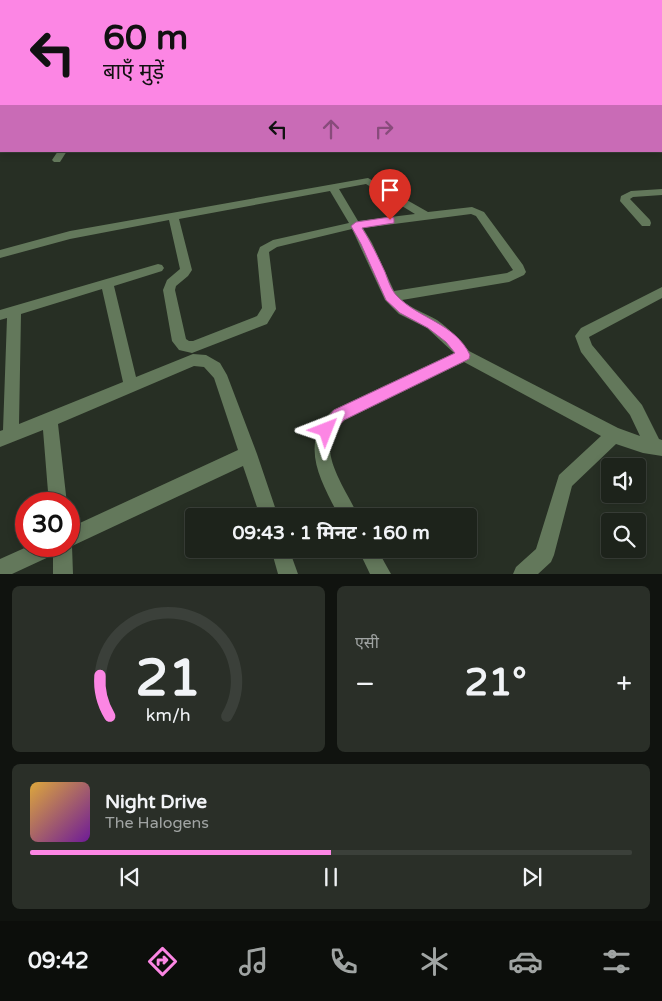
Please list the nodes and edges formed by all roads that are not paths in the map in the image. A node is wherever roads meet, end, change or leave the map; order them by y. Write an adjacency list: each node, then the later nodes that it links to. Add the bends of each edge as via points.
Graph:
1 (62, 152): 2 (street)
2 (57, 160)
3 (333, 187): 5 (street, via 368,181); 6 (street); 8 (street)
4 (662, 192): 7 (street, via 630,194 625,198)
5 (425, 215): 8 (street); 13 (street, via 476,211 520,272 510,277)
6 (173, 216): 8 (street, via 186,270 173,280 169,290 179,341 189,347 256,323 266,315 269,309 263,255 268,246); 9 (street, via 70,235)
7 (646, 223)
8 (356, 226): 13 (street)
9 (0, 254)
10 (158, 268): 11 (street)
11 (108, 283): 14 (street); 16 (street)
12 (662, 292): 20 (street, via 582,336 586,348 636,410)
13 (390, 297): 15 (street, via 404,310 432,324)
14 (7, 313): 19 (street)
15 (464, 355): 18 (street); 24 (street, via 339,415 326,430 322,452 331,481)
16 (132, 385): 17 (street); 21 (street, via 193,360 213,364)
17 (50, 420): 19 (street); 22 (street)
18 (614, 435): 20 (street); 34 (street, via 565,481 544,555)
19 (6, 437)
20 (658, 447)
21 (249, 454): 23 (street); 25 (street)
22 (57, 492)
23 (266, 508)
24 (345, 508)
25 (80, 533)
26 (27, 557): 30 (street)
27 (62, 557): 31 (street)
28 (283, 558): 32 (street)
29 (372, 558): 33 (street)
30 (0, 569)
31 (63, 574)
32 (288, 574)
33 (381, 574)
34 (523, 574)

